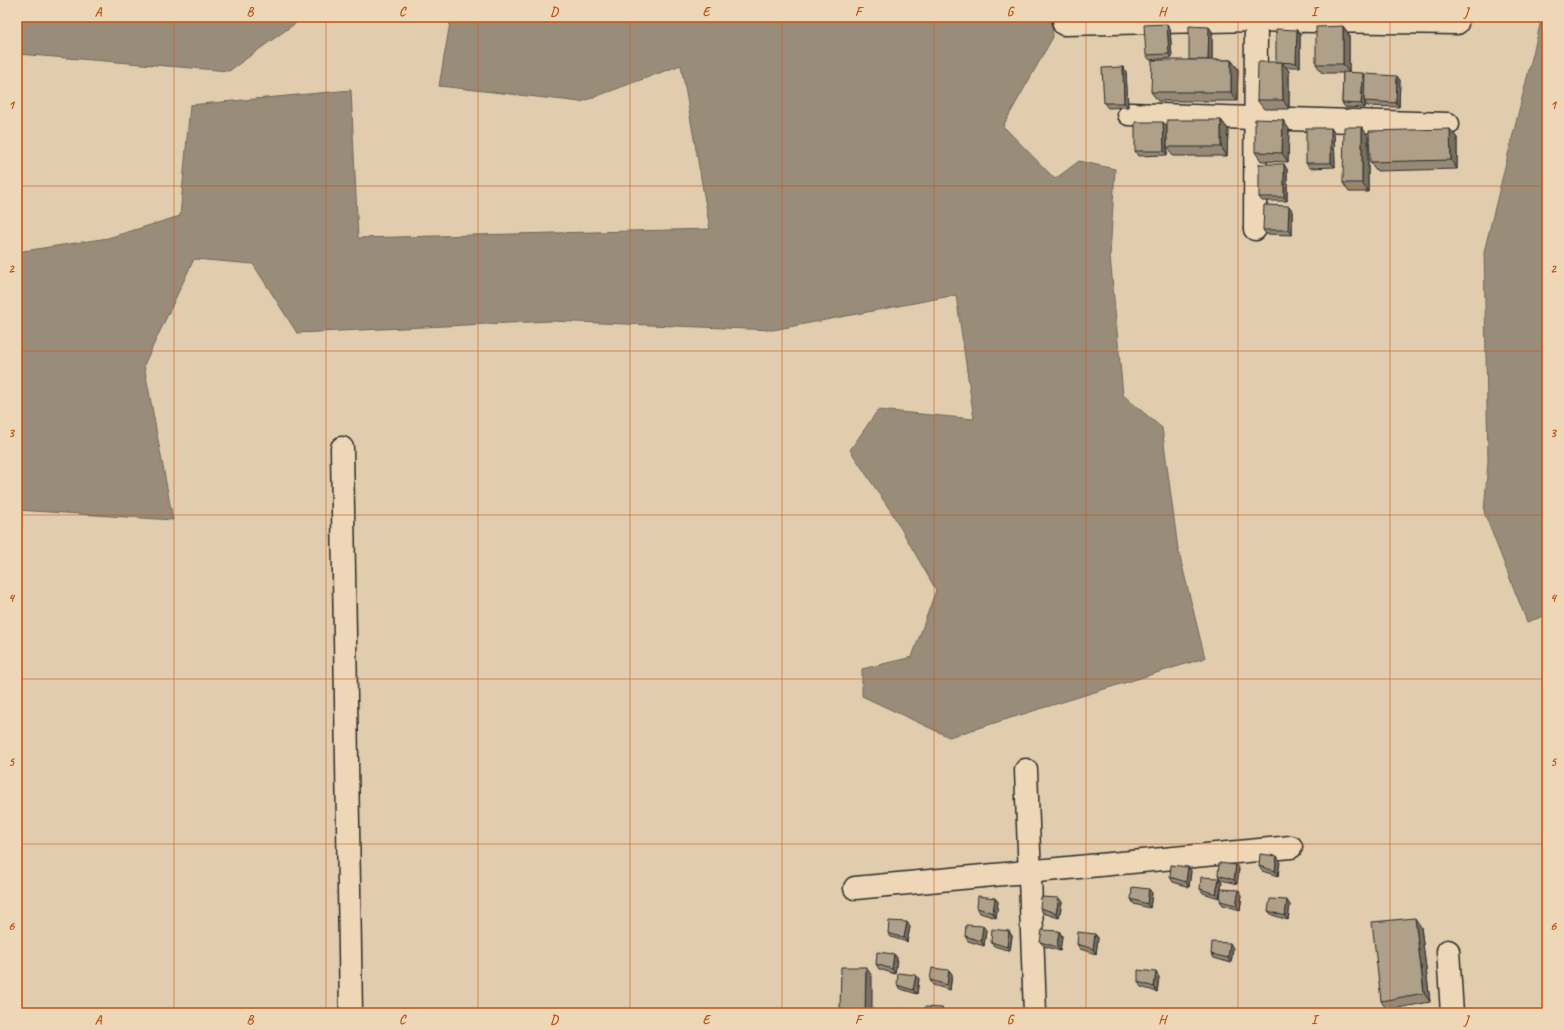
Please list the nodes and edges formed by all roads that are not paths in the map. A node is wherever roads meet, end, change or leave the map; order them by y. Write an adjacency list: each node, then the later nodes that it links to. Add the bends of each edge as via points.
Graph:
1 (1256, 19): 2 (street); 3 (street); 5 (street)
2 (1457, 23)
3 (1064, 24)
4 (1129, 114): 5 (street)
5 (1255, 117): 6 (street); 7 (street)
6 (1448, 124)
7 (1255, 229)
8 (342, 448): 14 (street)
9 (1026, 770): 11 (street)
10 (1291, 847): 11 (street)
11 (1030, 872): 12 (street); 15 (street)
12 (855, 888)
13 (1448, 951): 16 (street)
14 (351, 1013)
15 (1035, 1013)
16 (1452, 1013)

